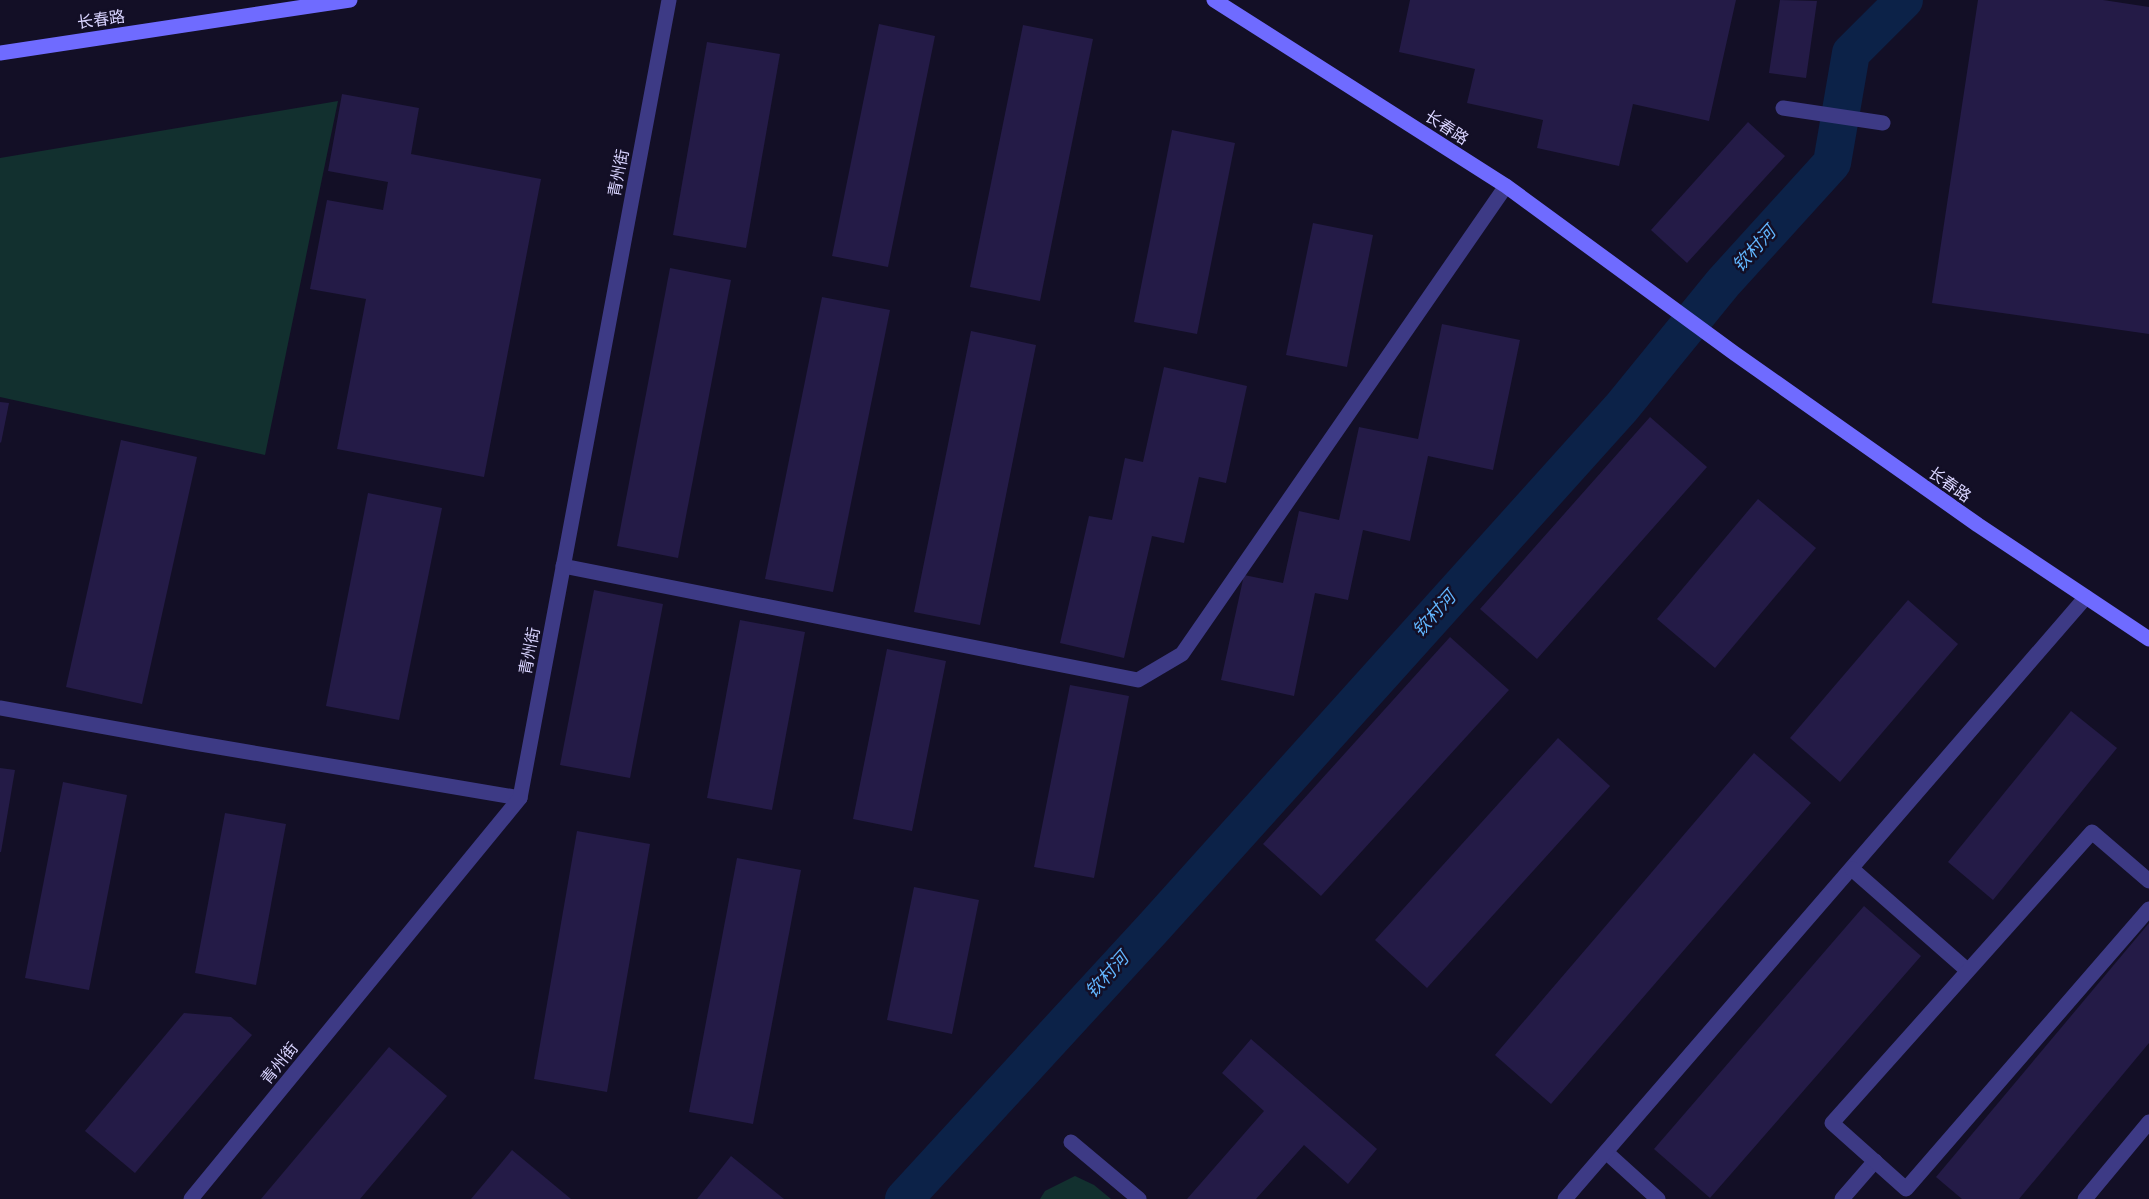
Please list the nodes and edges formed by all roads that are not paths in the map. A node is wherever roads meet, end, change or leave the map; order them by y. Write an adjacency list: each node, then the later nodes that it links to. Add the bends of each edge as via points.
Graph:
1 (350, 0): 4 (street, 长春路)
2 (669, 0): 9 (street, 青州街)
3 (1214, 0): 8 (street, 长春路)
4 (297, 4): 5 (street, 长春路)
5 (0, 53)
6 (1783, 108): 7 (street)
7 (1882, 123)
8 (1506, 186): 9 (street, via 1182,654 1138,680); 10 (street, 长春路, via 1734,353)
9 (563, 566): 13 (street, 青州街)
10 (2086, 597): 11 (street, 长春路); 14 (street)
11 (2149, 639)
12 (0, 708): 13 (street)
13 (520, 798): 22 (street, 青州街)
14 (1852, 868): 17 (street); 20 (street)
15 (2149, 881): 17 (street, via 2092,832)
16 (2149, 909): 21 (street, via 1906,1189)
17 (1967, 970): 21 (street, via 1832,1123)
18 (2149, 1122): 27 (street)
19 (1071, 1142): 23 (street)
20 (1606, 1152): 24 (street); 25 (street)
21 (1875, 1161): 26 (street)
22 (191, 1199)
23 (1138, 1199)
24 (1565, 1199)
25 (1658, 1199)
26 (1842, 1199)
27 (2085, 1199)

